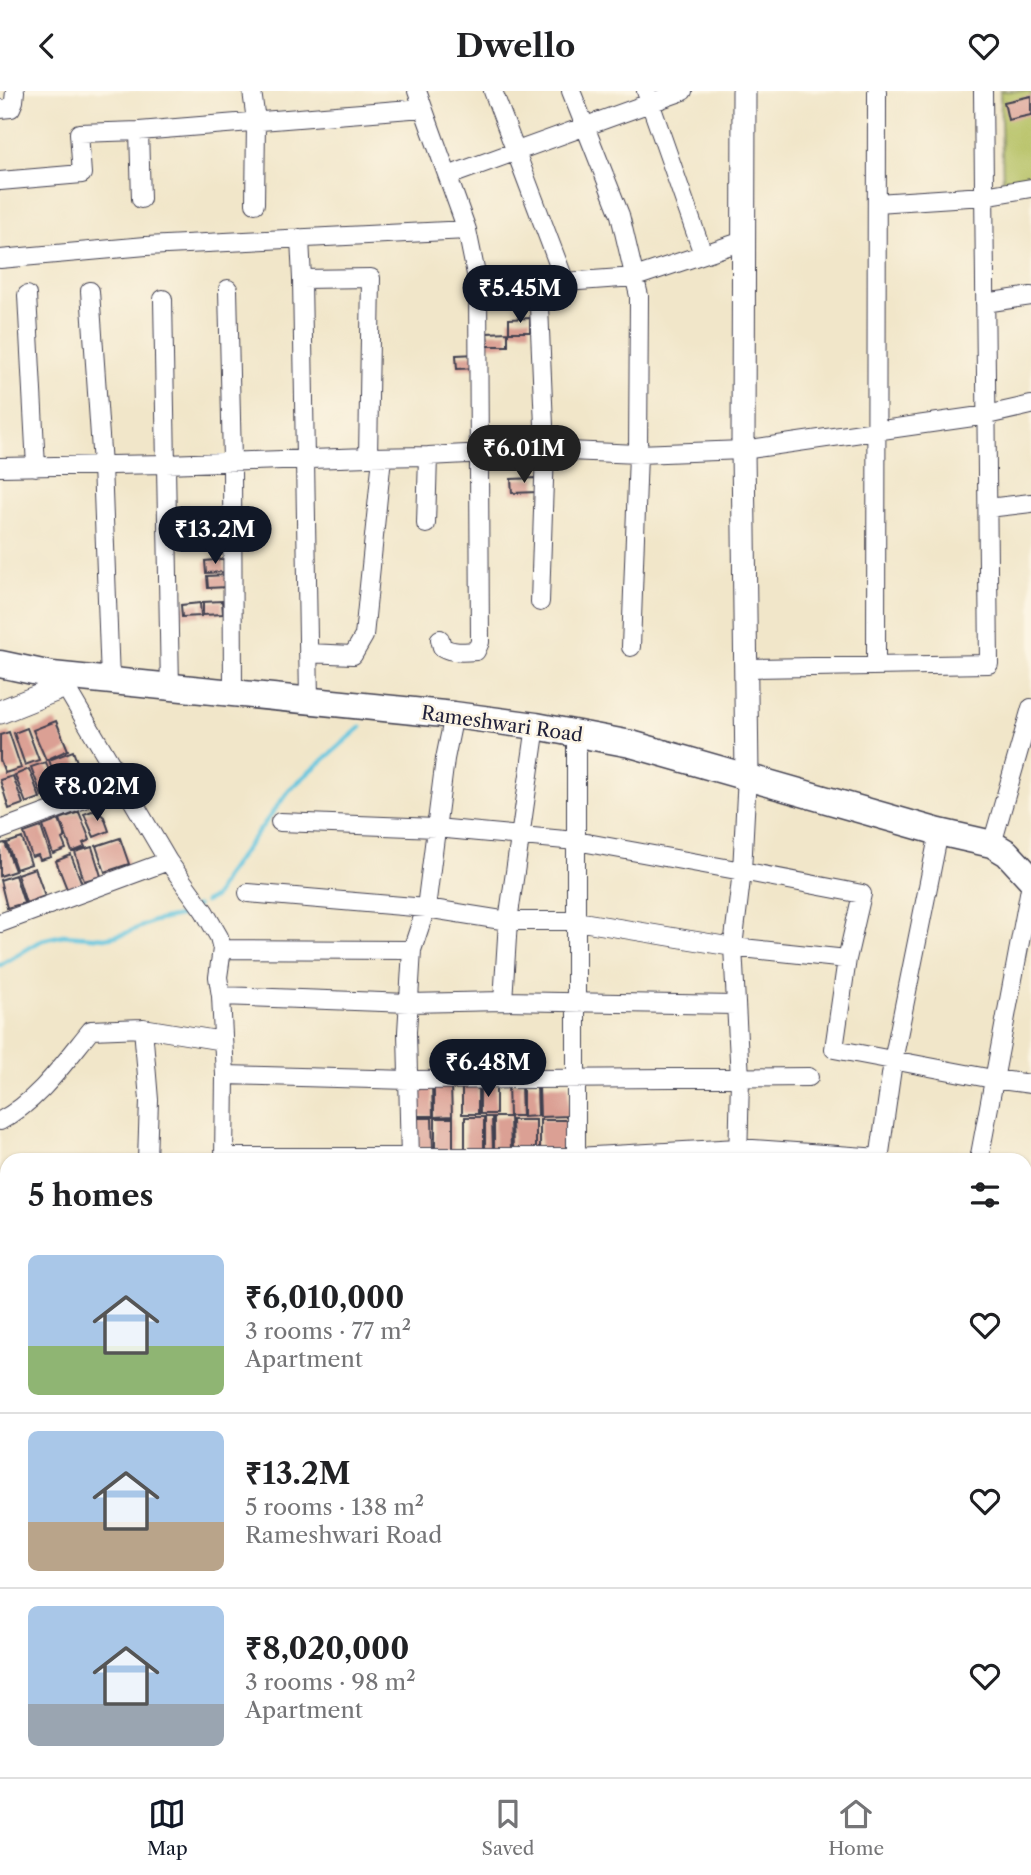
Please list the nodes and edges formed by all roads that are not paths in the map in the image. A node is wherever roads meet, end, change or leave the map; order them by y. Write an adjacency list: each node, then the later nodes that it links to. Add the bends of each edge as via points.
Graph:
1 (15, 91): 11 (street, via 10,107)
2 (252, 91): 12 (street)
3 (493, 91): 15 (street)
4 (571, 91): 13 (street)
5 (683, 91): 9 (street)
6 (744, 91): 25 (street)
7 (877, 91): 21 (street)
8 (983, 91): 19 (street)
9 (648, 97): 13 (street); 26 (street)
10 (420, 99): 12 (street); 16 (street)
11 (0, 109)
12 (256, 121): 14 (street); 22 (street)
13 (585, 126): 15 (street); 28 (street, via 620,215)
14 (139, 131): 17 (street, via 79,133 82,174); 20 (street)
15 (517, 151): 16 (street); 30 (street)
16 (448, 176): 23 (street)
17 (0, 181)
18 (1031, 188): 19 (street)
19 (984, 196): 21 (street); 36 (street)
20 (141, 199)
21 (877, 203): 39 (street)
22 (255, 204)
23 (467, 230): 24 (street); 42 (street, via 478,284)
24 (300, 238): 27 (street); 29 (street)
25 (743, 241): 26 (street); 41 (street)
26 (703, 254): 28 (street)
27 (0, 259)
28 (635, 277): 30 (street); 43 (street, via 639,296)
29 (302, 279): 45 (street, via 372,278); 46 (street)
30 (565, 282): 40 (street, via 538,282)
31 (228, 289): 47 (street)
32 (90, 291): 49 (street)
33 (27, 295): 51 (street)
34 (1031, 296): 36 (street)
35 (163, 299): 48 (street)
36 (985, 303): 38 (street)
37 (1031, 405): 38 (street)
38 (986, 415): 39 (street); 53 (street)
39 (876, 431): 41 (street); 60 (street)
40 (545, 450): 42 (street); 43 (street); 55 (street)
41 (743, 450): 43 (street); 61 (street)
42 (480, 452): 44 (street); 56 (street, via 480,642 476,651 461,652 448,651)
43 (638, 454): 57 (street)
44 (428, 456): 45 (street); 54 (street)
45 (375, 457): 46 (street); 58 (street, via 364,636 353,655)
46 (305, 458): 47 (street); 58 (street)
47 (232, 461): 48 (street); 65 (street)
48 (166, 464): 49 (street); 64 (street)
49 (102, 465): 51 (street); 62 (street)
50 (0, 467): 51 (street)
51 (36, 467)
52 (1031, 503): 53 (street)
53 (988, 507): 60 (street, via 989,664)
54 (426, 524)
55 (540, 602)
56 (440, 639)
57 (631, 647)
58 (308, 653): 66 (street)
59 (0, 664): 63 (main road, Rameshwari Road)
60 (876, 666): 61 (street)
61 (747, 668): 72 (street)
62 (110, 680): 63 (main road, Rameshwari Road); 64 (main road, Rameshwari Road)
63 (70, 682): 68 (street); 73 (street)
64 (170, 688): 65 (main road, Rameshwari Road)
65 (233, 693): 66 (main road, Rameshwari Road)
66 (309, 700): 69 (main road, Rameshwari Road)
67 (1031, 708): 80 (street)
68 (0, 712)
69 (454, 715): 70 (main road, Rameshwari Road); 75 (street)
70 (536, 726): 71 (main road, Rameshwari Road); 78 (street)
71 (576, 734): 72 (main road, Rameshwari Road); 79 (street)
72 (747, 775): 77 (main road, Rameshwari Road); 82 (street)
73 (122, 785): 76 (street); 81 (street)
74 (280, 821): 75 (street)
75 (436, 828): 78 (street); 85 (street)
76 (0, 830)
77 (939, 832): 80 (main road, Rameshwari Road); 100 (street)
78 (520, 835): 79 (street); 86 (street)
79 (576, 841): 82 (street); 87 (street)
80 (1010, 849): 83 (main road)
81 (167, 861): 88 (street); 90 (street, via 200,905)
82 (742, 871): 89 (street); 92 (street, via 862,894)
83 (1031, 881): 105 (street)
84 (248, 893): 85 (street)
85 (426, 908): 86 (street); 91 (street)
86 (508, 921): 87 (street); 94 (street)
87 (576, 921): 89 (street); 96 (street)
88 (0, 923)
89 (733, 947): 92 (street); 97 (street)
90 (222, 949): 91 (street); 93 (street)
91 (412, 950): 95 (street)
92 (847, 959): 100 (street, via 834,1049)
93 (221, 996): 95 (street); 99 (street)
94 (503, 1001): 95 (street); 96 (street)
95 (409, 1003): 106 (street)
96 (576, 1003): 97 (street); 103 (street)
97 (735, 1005): 104 (street)
98 (143, 1028): 99 (street); 108 (street, via 91,1030 44,1087 19,1111); 109 (street, via 149,1100)
99 (223, 1041): 101 (street)
100 (893, 1061): 105 (street); 114 (street)
101 (225, 1075): 106 (street); 110 (street)
102 (809, 1077): 104 (street)
103 (576, 1078): 104 (street); 106 (street); 112 (street)
104 (740, 1078): 113 (street)
105 (993, 1079): 107 (street); 115 (street)
106 (409, 1080): 111 (street)
107 (1031, 1084)
108 (0, 1121)
109 (147, 1153)
110 (224, 1153)
111 (410, 1153)
112 (576, 1153)
113 (738, 1153)
114 (880, 1153)
115 (980, 1153)

